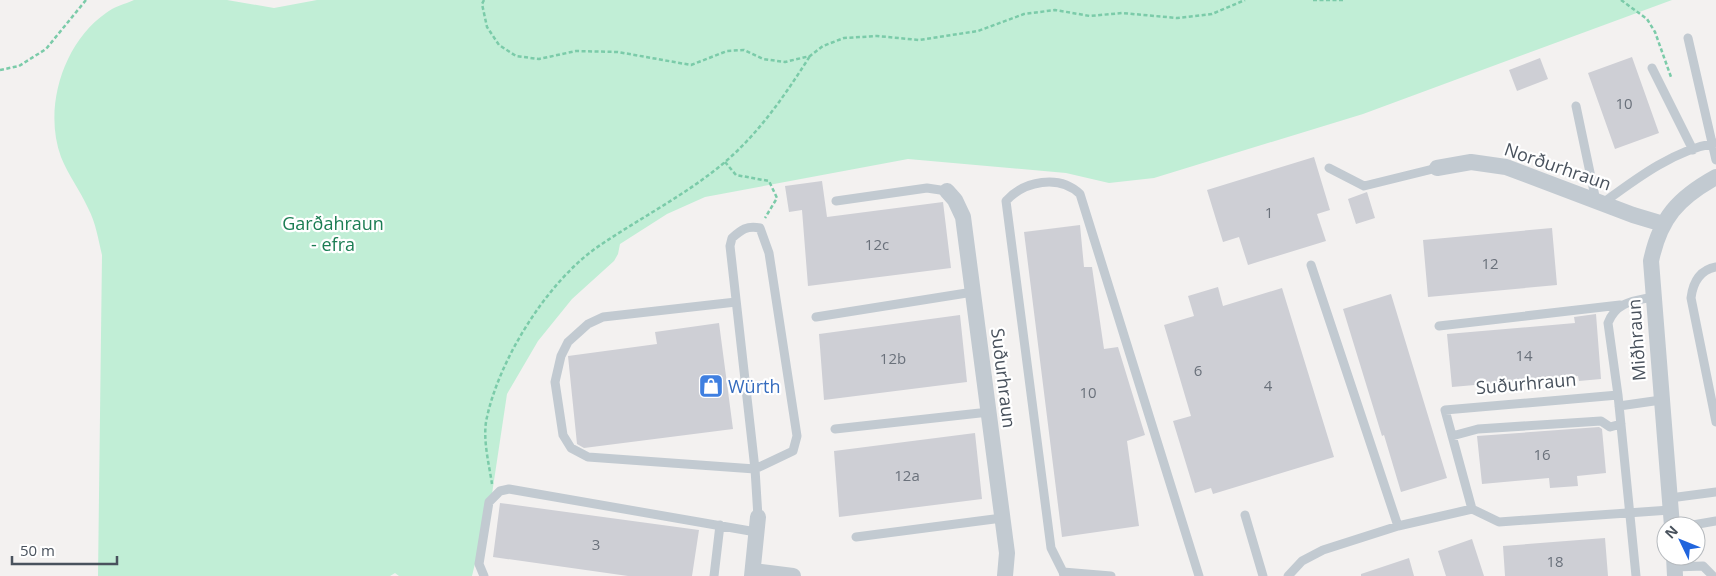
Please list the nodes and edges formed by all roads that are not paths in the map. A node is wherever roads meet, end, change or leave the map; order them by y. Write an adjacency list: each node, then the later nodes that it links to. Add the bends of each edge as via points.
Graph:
1 (1688, 38): 4 (lane)
2 (1652, 68): 5 (lane)
3 (1576, 106): 12 (lane)
4 (1714, 143): 5 (lane); 6 (lane)
5 (1693, 150): 12 (lane, via 1641,174)
6 (1716, 160)
7 (1329, 168): 8 (lane, via 1364,186)
8 (1437, 168): 12 (street, Norðurhraun, via 1471,162 1506,167)
9 (1716, 177): 13 (street, Miðhraun, via 1684,198)
10 (947, 191): 11 (lane, via 926,188); 16 (street, Suðurhraun, via 963,218)
11 (836, 201)
12 (1600, 202): 13 (street, Norðurhraun)
13 (1664, 224): 17 (street, Miðhraun, via 1651,261)
14 (1311, 265): 39 (lane)
15 (1716, 267): 26 (lane, via 1700,276 1693,286 1691,298)
16 (973, 292): 20 (lane); 25 (street, Suðurhraun)
17 (1653, 297): 19 (lane); 23 (street, Miðhraun)
18 (736, 302): 30 (lane); 30 (lane, via 732,238 752,226 760,228 769,253 797,436 793,451); 30 (lane, via 603,317 588,324 568,342 555,382 563,435 571,448 588,456)
19 (1620, 305): 21 (lane); 22 (lane, via 1608,323)
20 (816, 317)
21 (1439, 326)
22 (1618, 395): 24 (lane); 29 (lane, Suðurhraun, via 1445,410)
23 (1661, 400): 24 (lane); 33 (street, Miðhraun)
24 (1619, 406): 27 (lane)
25 (988, 412): 28 (lane); 36 (street, Suðurhraun)
26 (1716, 422)
27 (1621, 424): 29 (lane, via 1610,427 1601,421 1478,429); 34 (lane)
28 (835, 429)
29 (1452, 436): 32 (lane, Suðurhraun)
30 (755, 469): 37 (lane)
31 (1716, 492): 33 (lane)
32 (1472, 509): 34 (lane, via 1499,522); 39 (lane)
33 (1671, 511): 34 (lane)
34 (1630, 513): 52 (lane)
35 (1245, 515): 50 (lane)
36 (1002, 518): 40 (lane); 47 (street, Suðurhraun, via 1007,553)
37 (757, 524): 38 (lane); 42 (street)
38 (720, 526): 44 (lane, via 509,489 494,495 489,502 479,564); 45 (lane)
39 (1398, 526): 51 (lane, via 1322,550 1302,561)
40 (856, 537)
41 (1703, 566): 53 (lane)
42 (753, 573): 46 (street)
43 (1064, 574): 48 (lane); 49 (lane, via 1051,548 1006,201 1015,191 1053,181 1070,184 1080,194)
44 (484, 576)
45 (714, 576)
46 (793, 576)
47 (1005, 576)
48 (1111, 576)
49 (1199, 576)
50 (1263, 576)
51 (1288, 576)
52 (1636, 576)
53 (1714, 576)

